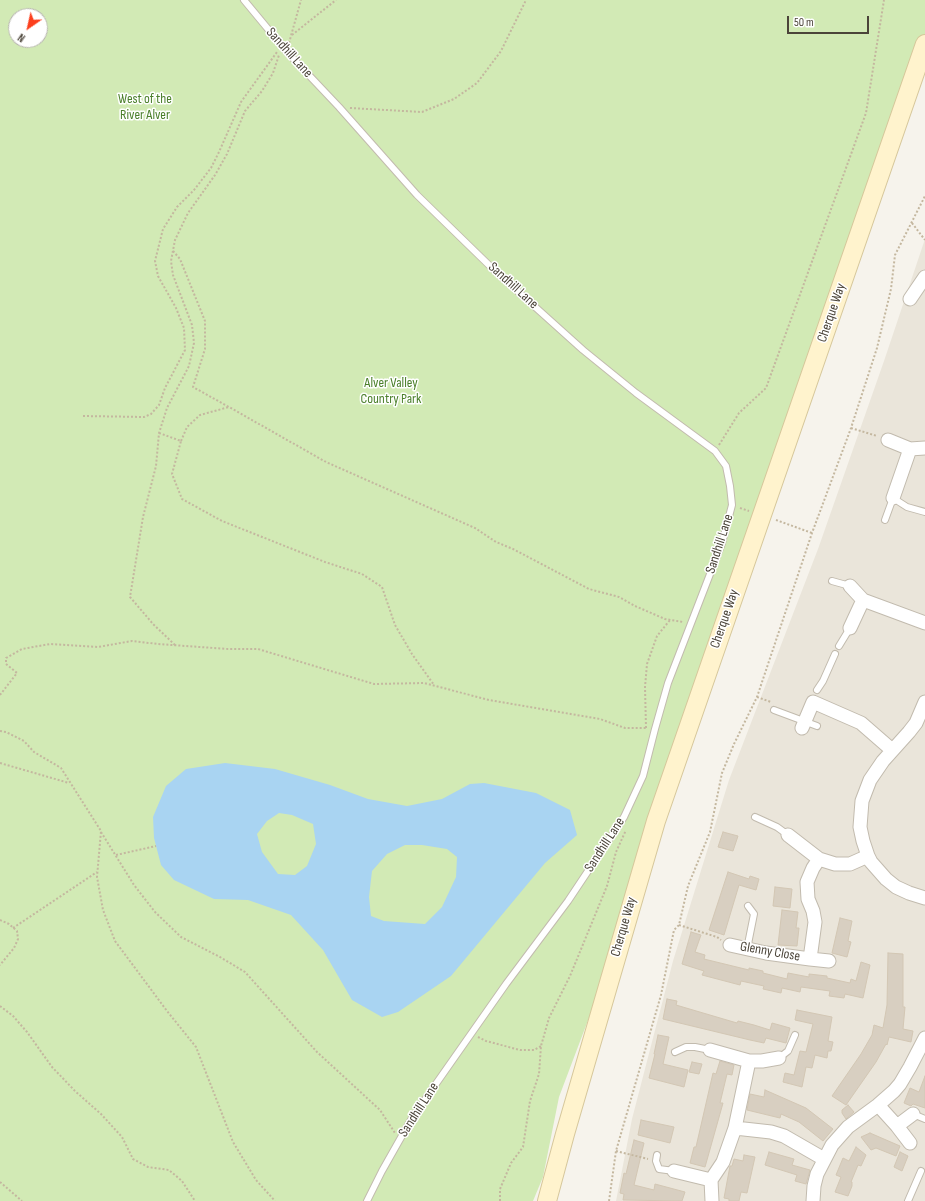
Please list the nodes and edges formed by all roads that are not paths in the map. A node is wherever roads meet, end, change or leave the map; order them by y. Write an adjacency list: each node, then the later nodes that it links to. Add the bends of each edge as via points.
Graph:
1 (244, 0): 51 (lane, Sandhill Lane, via 286,52 417,195 494,270 583,350 715,451 726,466 732,505 722,543 668,683 643,776 624,817 568,901 412,1118)
2 (925, 44): 52 (street, Cherque Way, via 656,821 564,1134)
3 (925, 277): 4 (street)
4 (910, 299)
5 (888, 440): 7 (street)
6 (925, 448): 7 (street)
7 (910, 449): 8 (street)
8 (893, 498): 9 (lane, via 907,507); 10 (lane)
9 (925, 512)
10 (885, 520)
11 (832, 580): 12 (lane)
12 (850, 586): 13 (street)
13 (863, 600): 14 (street); 15 (street)
14 (925, 623)
15 (850, 628): 16 (lane)
16 (839, 646)
17 (835, 654): 18 (lane)
18 (815, 696): 21 (street); 23 (street, via 861,724)
19 (925, 702): 23 (street, via 916,723)
20 (774, 710): 21 (lane)
21 (803, 725): 22 (lane)
22 (817, 726)
23 (892, 750): 26 (street, via 870,780 862,801 860,827)
24 (755, 817): 25 (lane)
25 (788, 835): 27 (street)
26 (868, 856): 27 (street, via 850,864 835,864); 28 (street, via 886,879 896,887)
27 (819, 859): 32 (street, Glenny Close, via 807,882 808,899 815,922)
28 (925, 898)
29 (748, 906): 31 (lane, via 754,914)
30 (730, 945): 31 (street, Glenny Close)
31 (747, 949): 32 (street, Glenny Close)
32 (810, 959): 33 (street, Glenny Close)
33 (829, 961)
34 (795, 1035): 38 (lane, via 788,1051)
35 (925, 1038): 40 (street, via 900,1084)
36 (710, 1050): 37 (lane, via 686,1047); 39 (street)
37 (675, 1052)
38 (779, 1058): 39 (street)
39 (749, 1061): 44 (street)
40 (878, 1105): 43 (street); 47 (street, via 848,1127)
41 (913, 1114): 42 (lane); 43 (street)
42 (925, 1119)
43 (897, 1126): 45 (street)
44 (735, 1128): 47 (street, via 784,1136); 50 (street, via 723,1162)
45 (910, 1143)
46 (656, 1158): 48 (lane, via 659,1169)
47 (824, 1159): 54 (street, via 817,1174)
48 (674, 1171): 50 (street)
49 (921, 1171): 55 (lane)
50 (711, 1180): 53 (street)
51 (367, 1201)
52 (547, 1201)
53 (712, 1201)
54 (813, 1201)
55 (908, 1201)

